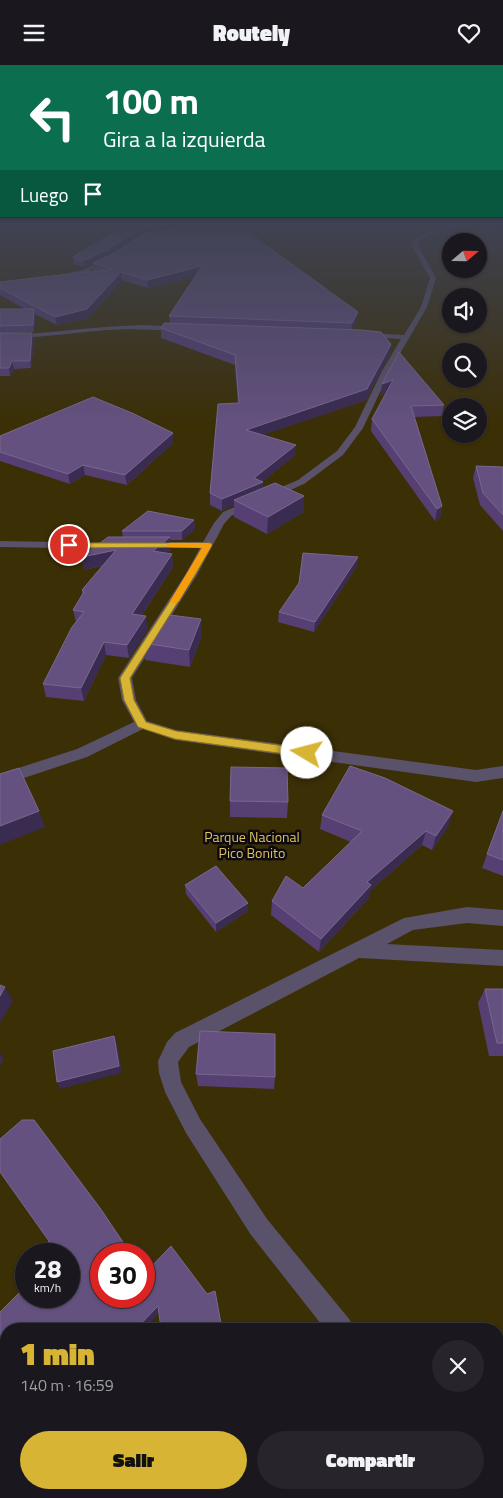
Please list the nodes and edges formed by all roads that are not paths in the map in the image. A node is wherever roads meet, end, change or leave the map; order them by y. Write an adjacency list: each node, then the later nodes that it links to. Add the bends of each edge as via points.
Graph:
1 (429, 291): 5 (street, via 424,307)
2 (192, 329): 4 (street, via 108,328 41,337)
3 (355, 335): 5 (street)
4 (0, 337)
5 (406, 337): 7 (street, via 359,428 340,453 300,482 228,514 219,523)
6 (0, 545): 7 (street)
7 (208, 545): 8 (street, via 125,678 129,700)
8 (142, 724): 9 (street, via 175,735 476,776); 10 (street, via 82,753)
9 (503, 772)
10 (0, 780)
11 (503, 918): 12 (street, via 468,915 410,923)
12 (356, 950): 13 (street); 14 (street, via 182,1041 168,1061 172,1085 198,1134 258,1227)
13 (503, 957)
14 (336, 1323)

